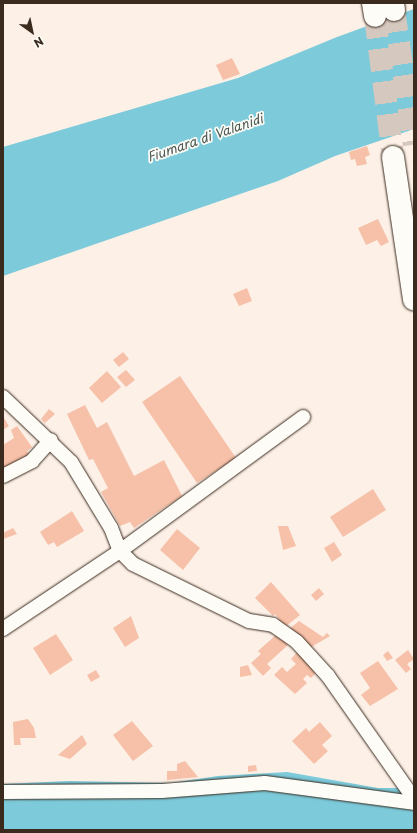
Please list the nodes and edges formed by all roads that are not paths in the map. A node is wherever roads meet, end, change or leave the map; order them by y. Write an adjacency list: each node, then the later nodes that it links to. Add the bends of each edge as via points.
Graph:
1 (393, 157): 2 (highway)
2 (414, 299)
3 (3, 398): 5 (street)
4 (303, 417): 7 (street)
5 (51, 440): 6 (street, via 32,461); 7 (street, via 71,462 111,528)
6 (3, 476)
7 (120, 550): 8 (street); 10 (street, via 133,564 249,621 273,625 297,642 328,676)
8 (3, 629)
9 (3, 792): 11 (street, via 162,791 264,783)
10 (411, 794)
11 (414, 802)

